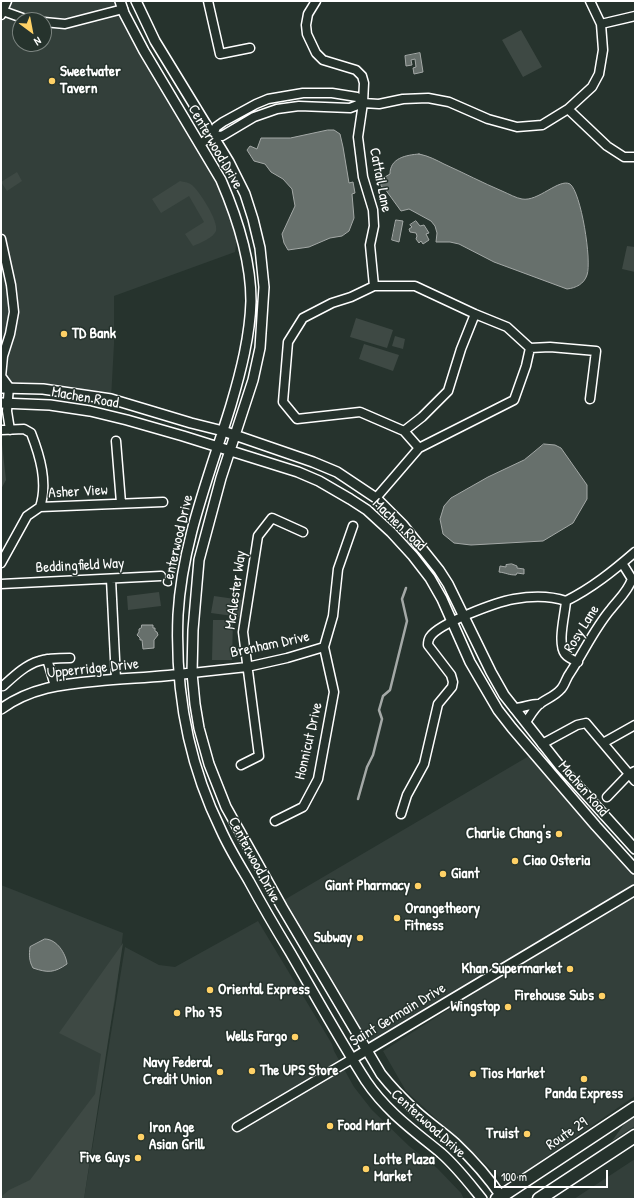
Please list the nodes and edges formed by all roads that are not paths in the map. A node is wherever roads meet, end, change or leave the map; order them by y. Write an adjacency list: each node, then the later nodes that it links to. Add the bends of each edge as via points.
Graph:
1 (7, 1): 7 (street)
2 (136, 1): 15 (street, Centerwood Drive, via 155,42)
3 (208, 1): 12 (street, via 220,54)
4 (316, 1): 13 (street, Cattail Lane, via 308,14 306,25 312,46 323,60 349,67 362,76)
5 (590, 1): 11 (street)
6 (121, 5): 10 (street, via 65,24); 16 (street, Centerwood Drive, via 144,51)
7 (2, 13): 8 (street)
8 (12, 16)
9 (635, 16): 11 (street)
10 (52, 23)
11 (601, 24): 14 (street, via 603,50 598,74 592,86)
12 (250, 48)
13 (363, 103): 14 (street, via 379,104 403,99 428,98 449,102 488,120 517,128 542,125); 15 (street, via 350,108 299,106 277,109 254,117 222,136); 15 (street, via 356,97 332,93 303,93 268,100 216,126); 19 (street, Cattail Lane, via 358,137 363,177 373,210 374,226 370,246)
14 (568, 109): 17 (street, via 607,146 624,157)
15 (213, 135): 16 (street); 30 (street, Centerwood Drive, via 245,194 260,248 264,287 260,348)
16 (200, 144): 28 (street, Centerwood Drive, via 221,180 239,225 251,299 246,347)
17 (635, 157)
18 (1, 239): 22 (street, via 14,312 2,356)
19 (374, 286): 20 (street, via 414,286); 29 (street, via 303,318 288,342 283,402 297,419 360,412)
20 (475, 314): 21 (street, via 507,327); 29 (street, via 448,391)
21 (530, 348): 24 (street, via 596,351); 33 (street, via 514,400)
22 (1, 376): 23 (street)
23 (5, 388): 25 (street); 28 (street, Machen Road, via 59,391 111,399)
24 (590, 399)
25 (4, 403): 27 (street); 32 (street, Machen Road, via 50,405 90,411)
26 (1, 430): 27 (street)
27 (10, 430): 38 (street, via 24,429 32,433 43,476 44,497)
28 (223, 431): 30 (street, Machen Road); 32 (street, Centerwood Drive)
29 (404, 431): 33 (street)
30 (236, 436): 34 (street, Centerwood Drive); 35 (street, Machen Road, via 337,472)
31 (116, 441): 37 (street)
32 (218, 446): 34 (street, Machen Road); 56 (street, Centerwood Drive, via 184,561 178,614)
33 (419, 448): 35 (street)
34 (231, 451): 49 (street, Machen Road, via 319,481 367,510 409,551 430,578); 55 (street, Centerwood Drive, via 199,560 192,630)
35 (376, 498): 48 (street, Machen Road, via 403,525 439,570)
36 (163, 502): 37 (street, Asher View)
37 (121, 504): 38 (street, Asher View)
38 (40, 507): 42 (street, Asher View, via 27,516)
39 (353, 526): 50 (street, Brenham Drive, via 338,569 334,616)
40 (303, 532): 54 (street, McAlester Way, via 272,518 258,536 243,632)
41 (635, 552): 43 (street)
42 (1, 563)
43 (622, 563): 47 (street, via 600,582); 53 (street, Rosy Lane, via 632,579 630,587 596,628)
44 (160, 576): 45 (street, Beddingfield Way)
45 (111, 579): 46 (street, Beddingfield Way); 57 (street)
46 (1, 584)
47 (566, 601): 48 (street, via 559,598 515,599); 53 (street, via 561,644 568,658)
48 (464, 616): 49 (street); 61 (street, Machen Road, via 501,689)
49 (452, 622): 70 (street, via 430,635 428,640 428,646 451,675 453,682 438,704 424,764 407,794); 73 (street, Machen Road, via 470,662 498,710)
50 (324, 647): 54 (street, Brenham Drive); 71 (street, Honnicut Drive, via 334,692 318,779 303,807)
51 (70, 658): 52 (street)
52 (47, 659): 58 (street, via 26,668); 59 (street)
53 (578, 662): 60 (street, Rosy Lane, via 562,688 552,698)
54 (247, 667): 55 (street, Brenham Drive); 67 (street, McAlester Way, via 259,756)
55 (192, 673): 56 (street, Upperridge Drive); 75 (street, Centerwood Drive, via 199,728 209,764 226,807 279,903)
56 (179, 675): 57 (street, Upperridge Drive); 76 (street, Centerwood Drive, via 188,739 204,790 221,831)
57 (116, 679): 59 (street, Upperridge Drive)
58 (3, 686)
59 (55, 686): 62 (street, Upperridge Drive, via 36,690)
60 (540, 704): 61 (street, Rosy Lane, via 533,703); 63 (street, Rosy Lane)
61 (514, 708): 63 (street, Machen Road)
62 (1, 709)
63 (526, 722): 66 (street, Machen Road)
64 (635, 725): 65 (street)
65 (603, 743): 66 (street, via 586,723 577,725); 68 (street)
66 (542, 744): 72 (street, Machen Road)
67 (241, 765)
68 (633, 775): 69 (street)
69 (607, 797)
70 (401, 814)
71 (275, 821)
72 (635, 849)
73 (635, 869)
74 (635, 890): 75 (street, Saint Germain Drive)
75 (366, 1050): 76 (street, Saint Germain Drive); 81 (street, Centerwood Drive, via 397,1094 470,1158 486,1175)
76 (352, 1059): 78 (street, Saint Germain Drive); 82 (street, Centerwood Drive, via 376,1095 392,1113 442,1154 467,1179)
77 (635, 1108): 81 (main road, Route 29)
78 (237, 1127)
79 (635, 1136): 80 (main road)
80 (568, 1180): 83 (main road); 84 (main road)
81 (501, 1198)
82 (482, 1199)
83 (539, 1199)
84 (554, 1199)

